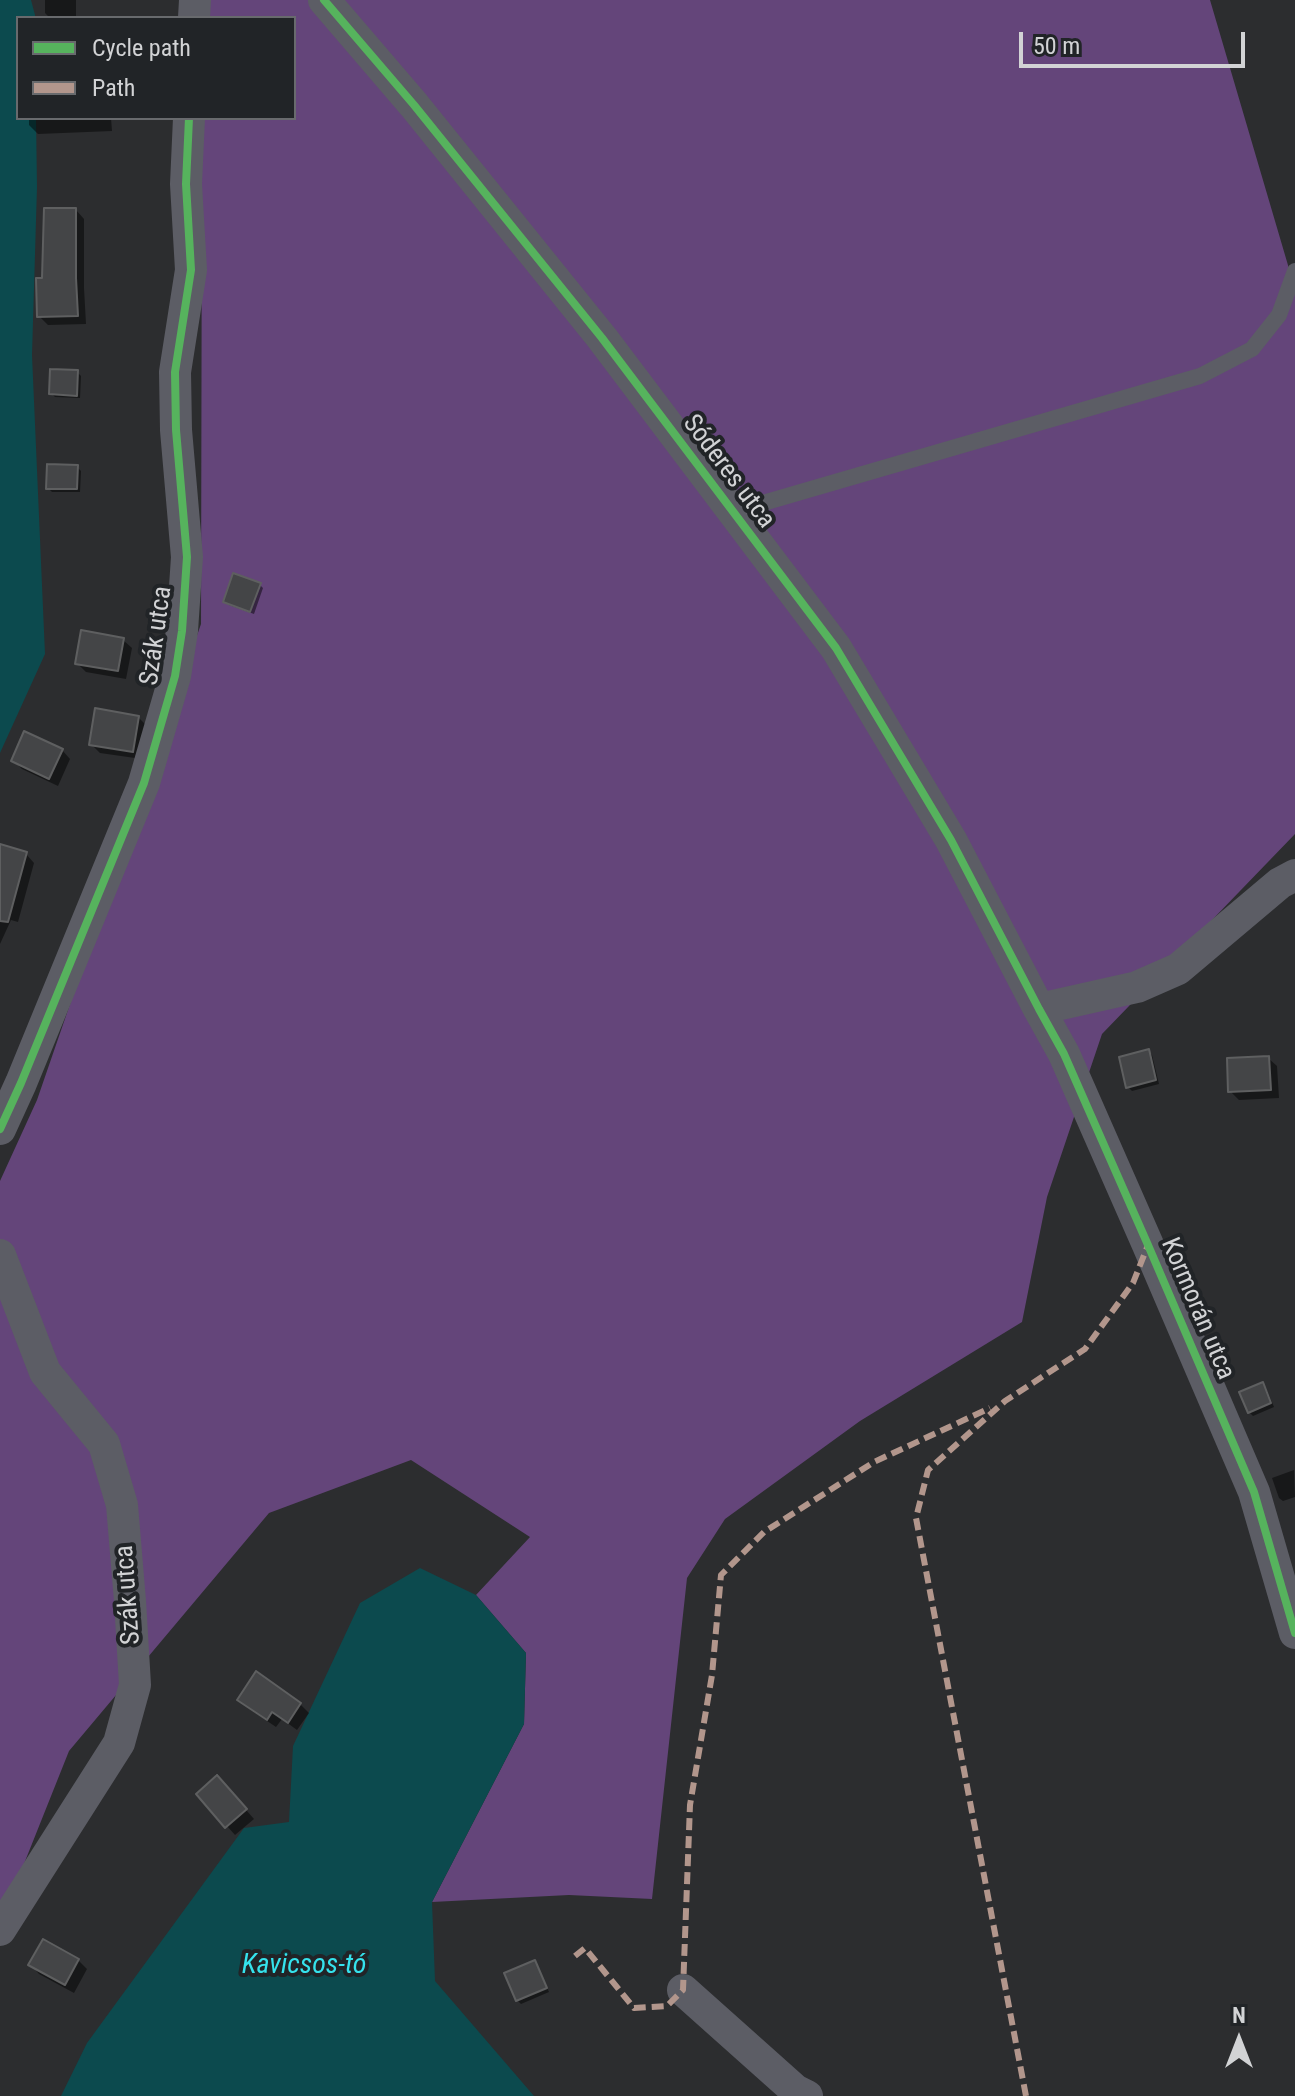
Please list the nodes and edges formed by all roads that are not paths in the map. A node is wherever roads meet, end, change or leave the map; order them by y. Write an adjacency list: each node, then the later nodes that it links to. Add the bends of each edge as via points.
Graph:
1 (324, 0): 4 (street, Sóderes utca, via 602,338)
2 (189, 120): 7 (street, Szák utca, via 191,270 175,372 187,557 175,676 144,783)
3 (1295, 271): 4 (lane, via 1279,315 1252,349 1200,376)
4 (732, 512): 6 (street, Sóderes utca, via 836,648 951,840)
5 (1295, 875): 6 (street, via 1178,969 1137,987)
6 (1039, 1009): 9 (street, Kormorán utca, via 1064,1054 1254,1492)
7 (0, 1129)
8 (0, 1255): 10 (street, Szák utca, via 45,1372 104,1444 122,1505 135,1685 119,1743)
9 (1295, 1633)
10 (0, 1930)
11 (683, 1990): 12 (street)
12 (807, 2096)

